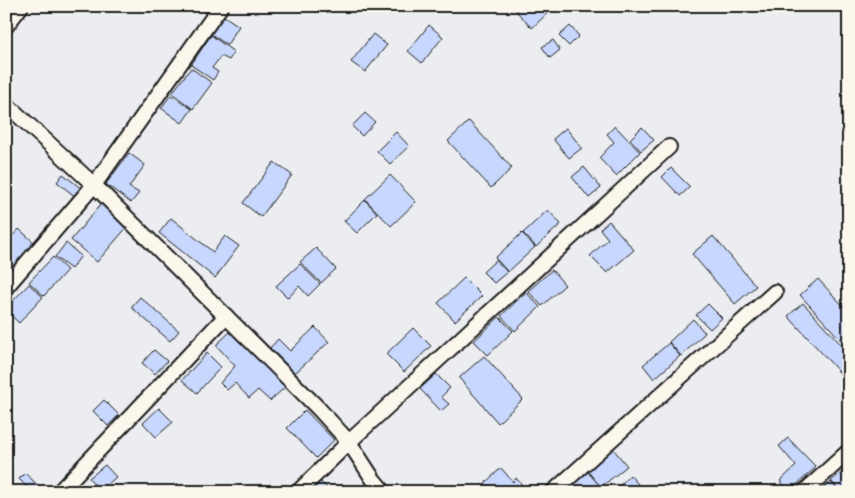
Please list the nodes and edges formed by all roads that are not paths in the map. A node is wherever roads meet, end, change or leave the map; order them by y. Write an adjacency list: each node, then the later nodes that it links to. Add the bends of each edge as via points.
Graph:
1 (21, 6): 3 (lane)
2 (221, 6): 6 (lane)
3 (6, 26)
4 (6, 104): 6 (lane)
5 (669, 148): 10 (lane)
6 (94, 185): 7 (lane); 9 (lane)
7 (6, 287)
8 (775, 292): 15 (lane)
9 (226, 316): 10 (lane); 12 (lane)
10 (349, 442): 13 (lane); 14 (lane)
11 (849, 451): 16 (lane)
12 (59, 492)
13 (298, 492)
14 (384, 492)
15 (552, 492)
16 (804, 492)

